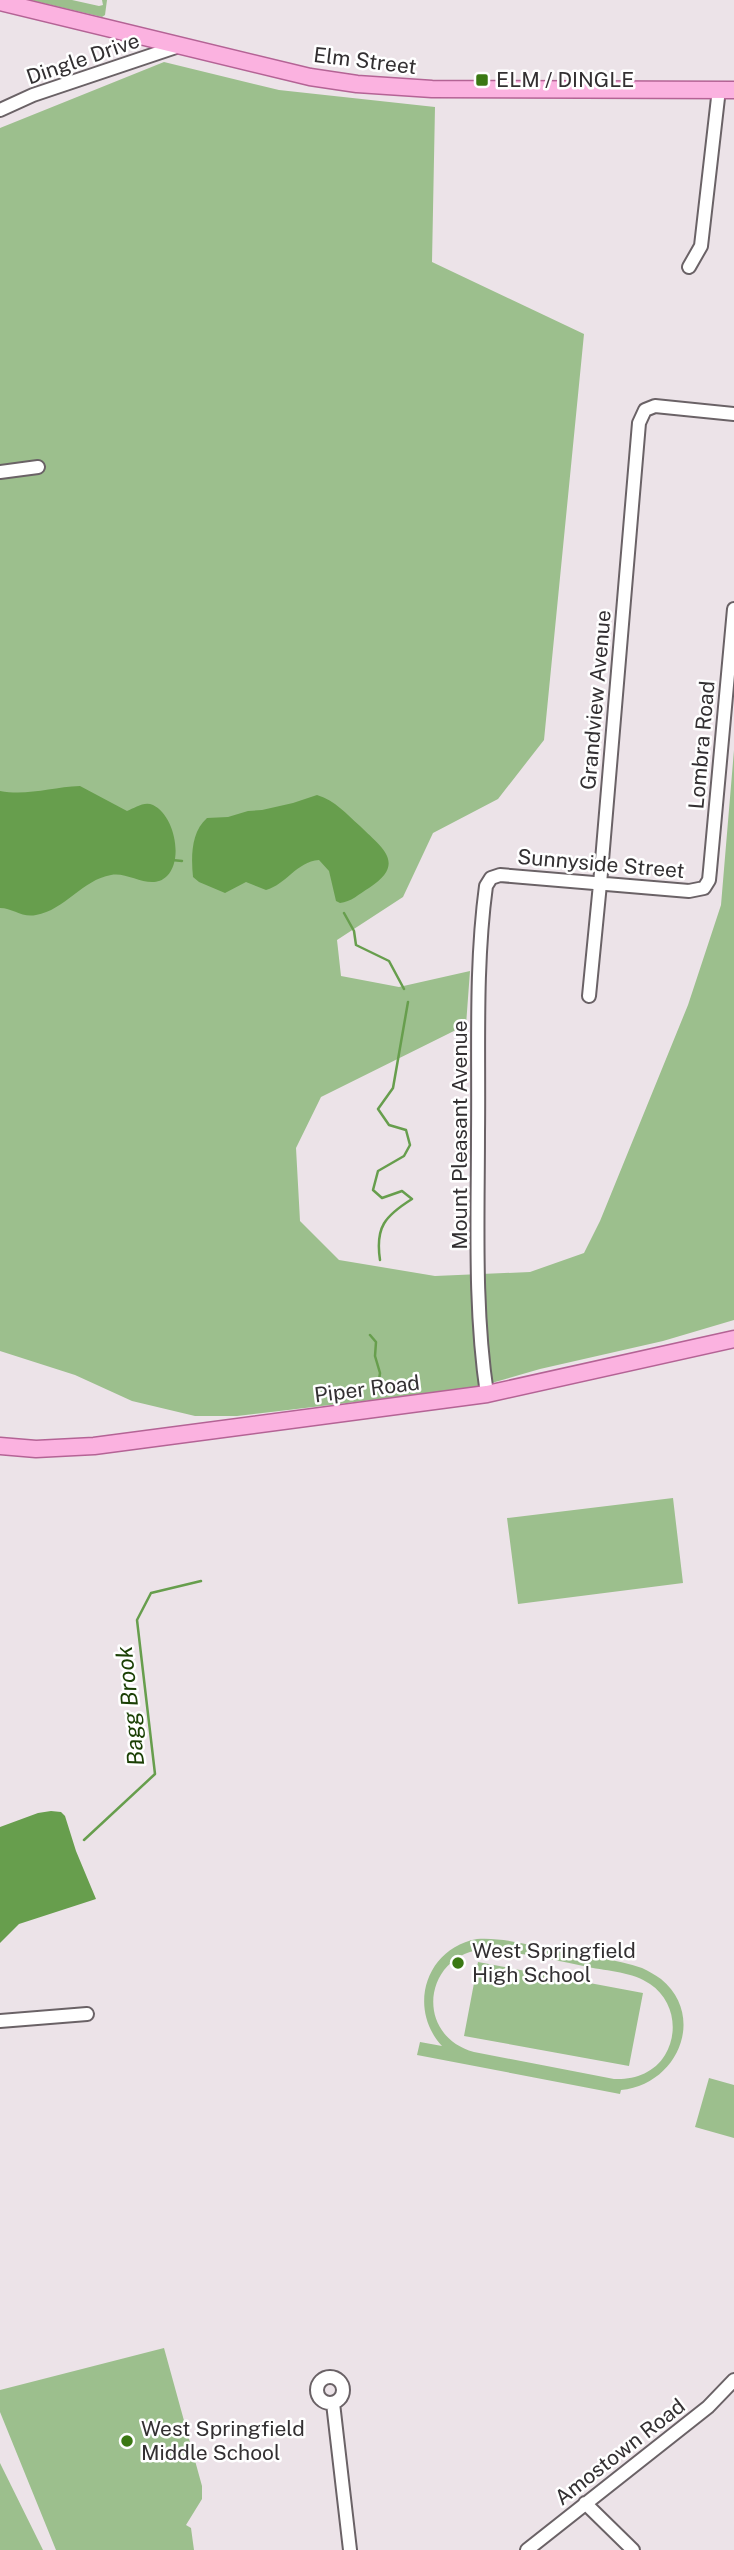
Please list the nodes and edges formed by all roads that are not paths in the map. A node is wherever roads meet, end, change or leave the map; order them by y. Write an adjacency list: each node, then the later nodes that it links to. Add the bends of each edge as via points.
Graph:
1 (0, 2): 2 (main road, Elm Street)
2 (179, 46): 3 (main road, Elm Street, via 310,77 398,88); 4 (street, Dingle Drive)
3 (727, 90): 5 (street, via 701,246)
4 (0, 110)
5 (689, 267)
6 (734, 414): 11 (street, Grandview Avenue, via 668,407 646,410 639,423)
7 (38, 467): 8 (street)
8 (0, 472)
9 (734, 609): 12 (street, Lombra Road)
10 (491, 877): 11 (street, Sunnyside Street); 15 (street, Mount Pleasant Avenue, via 479,980 478,1243)
11 (600, 884): 12 (street, Sunnyside Street, via 695,892); 13 (street, Grandview Avenue)
12 (706, 885)
13 (589, 996)
14 (734, 1339): 15 (main road, Piper Road)
15 (487, 1394): 16 (main road, Piper Road, via 94,1446)
16 (0, 1446)
17 (87, 2014): 18 (street)
18 (0, 2021)
19 (734, 2381): 21 (street, Amostown Road, via 708,2407)
20 (332, 2403): 22 (street)
21 (585, 2502): 23 (street, Amostown Road); 24 (street)
22 (350, 2550)
23 (527, 2550)
24 (633, 2550)

